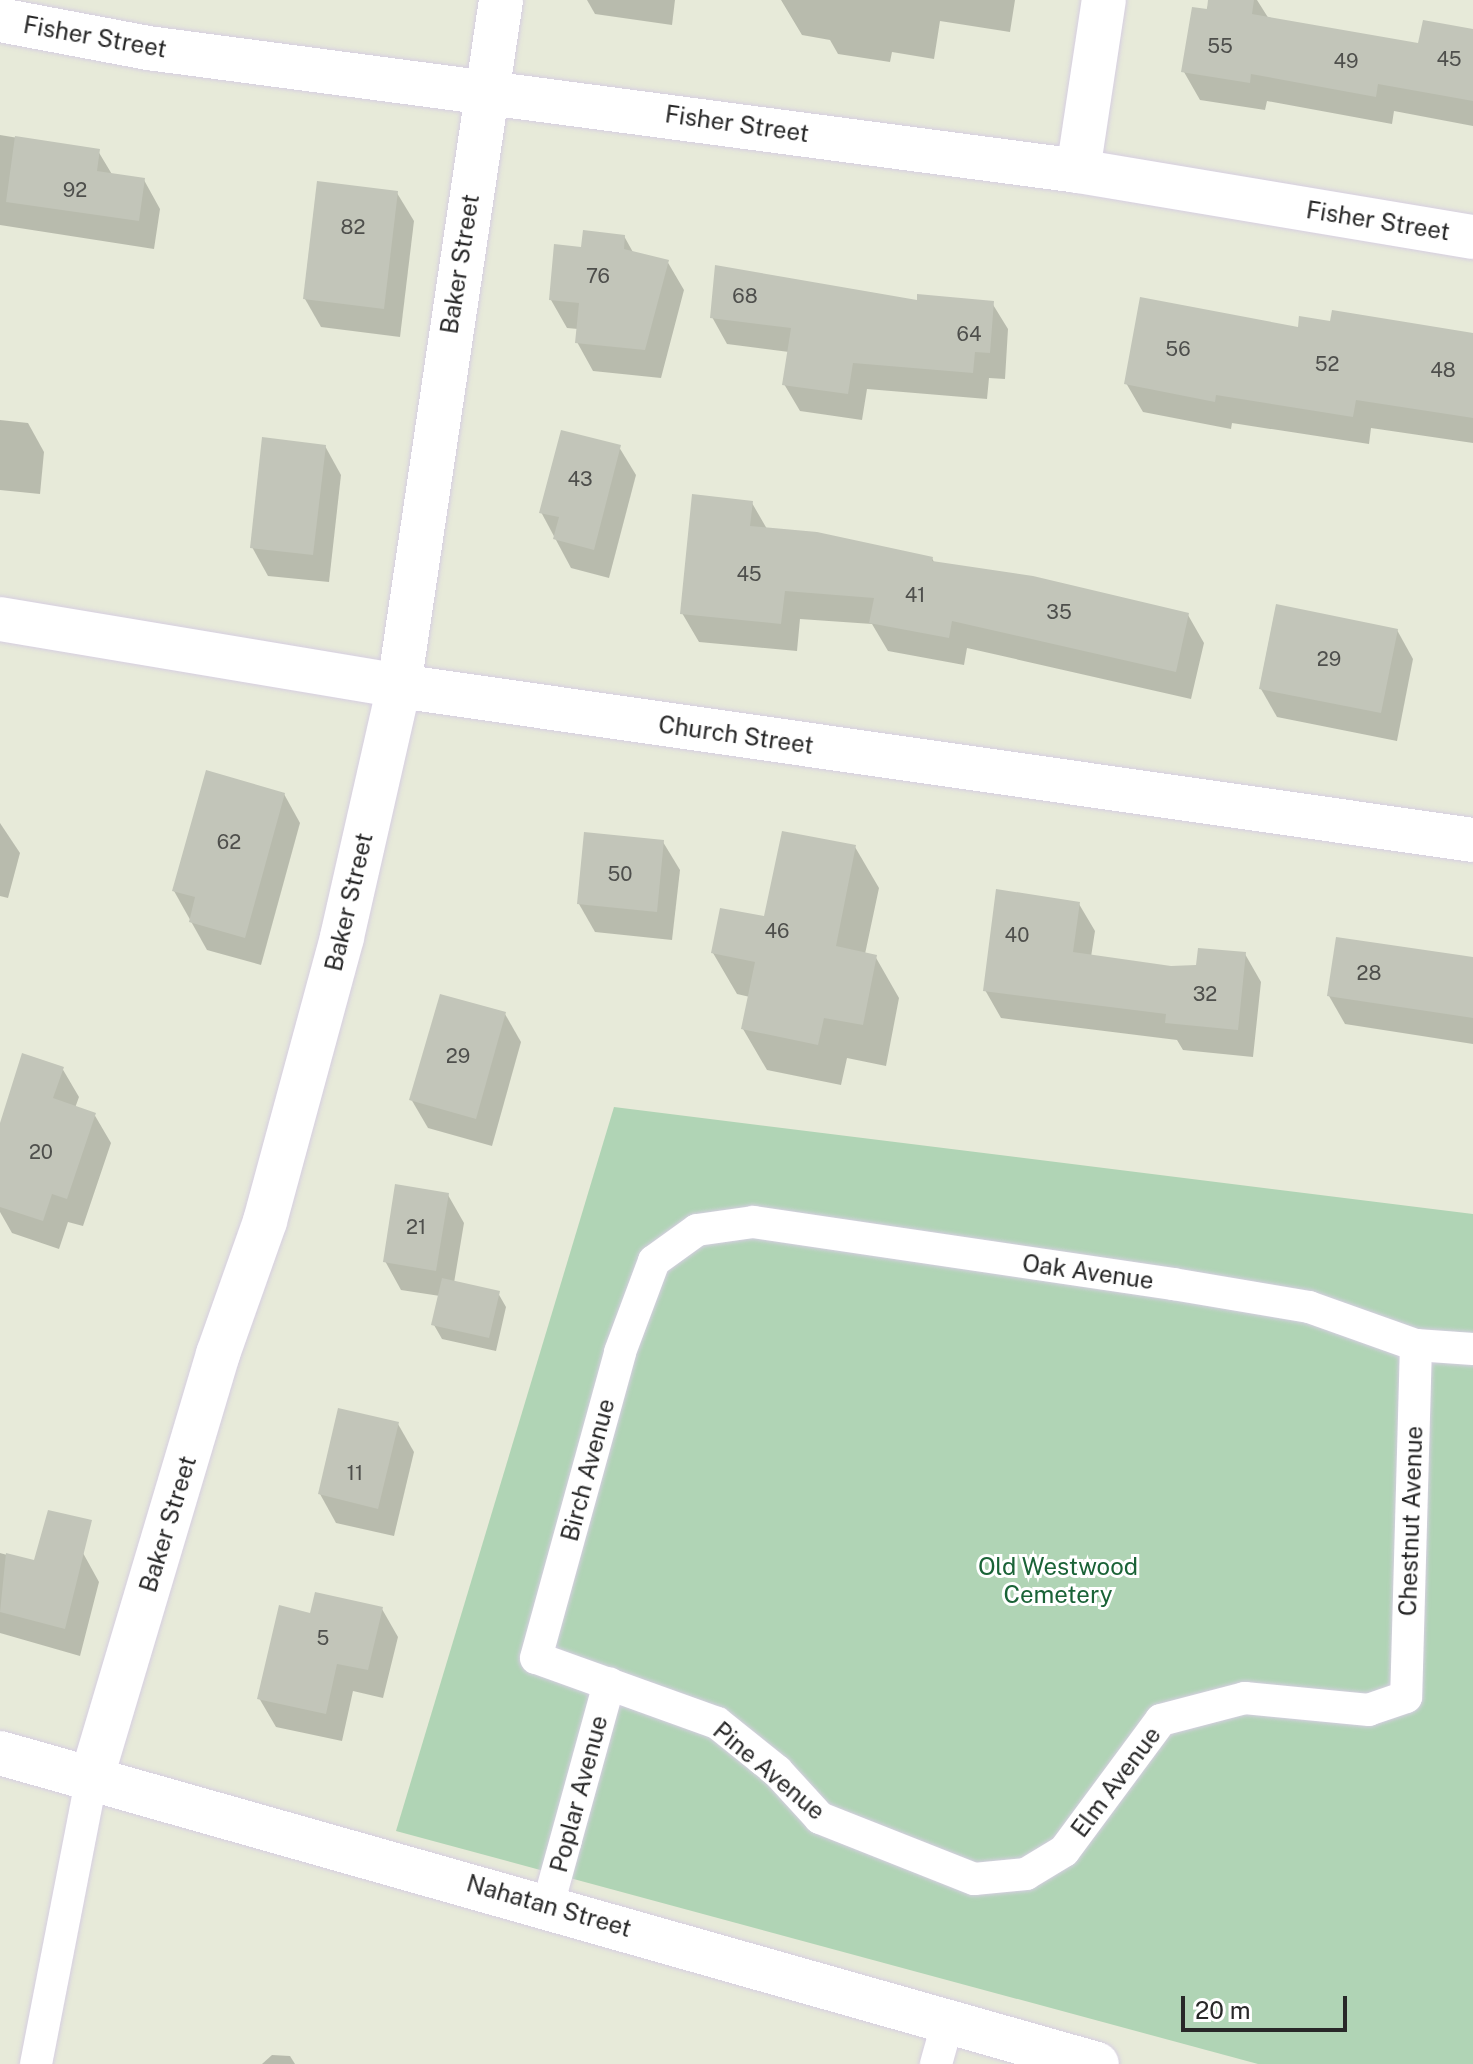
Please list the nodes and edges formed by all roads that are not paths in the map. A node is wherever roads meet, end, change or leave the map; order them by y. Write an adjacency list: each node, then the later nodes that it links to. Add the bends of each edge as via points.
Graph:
1 (501, 0): 4 (street, Baker Street)
2 (1104, 0): 5 (street)
3 (0, 20): 4 (street, Fisher Street, via 148,48)
4 (487, 89): 5 (street, Fisher Street); 8 (street, Baker Street)
5 (1078, 171): 6 (street, Fisher Street)
6 (1473, 237)
7 (0, 619): 8 (street, Church Street)
8 (399, 686): 9 (street, Church Street); 16 (street, Baker Street, via 342,937 265,1221 218,1354)
9 (1473, 840)
10 (697, 1230): 11 (lane, Oak Avenue, via 753,1222 1173,1284 1309,1307); 13 (lane, Birch Avenue, via 654,1261 620,1352 536,1658)
11 (1416, 1345): 12 (lane, Oak Avenue); 14 (lane, Chestnut Avenue)
12 (1473, 1349)
13 (609, 1683): 17 (lane, Pine Avenue, via 717,1723 777,1771 820,1818); 18 (lane, Poplar Avenue)
14 (1406, 1697): 17 (lane, Elm Avenue, via 1369,1710 1245,1698 1161,1720 1064,1851 1026,1874)
15 (0, 1753): 16 (street, Nahatan Street)
16 (91, 1780): 18 (street, Nahatan Street); 20 (lane)
17 (974, 1879)
18 (548, 1905): 19 (street, Nahatan Street)
19 (948, 2021): 21 (lane); 22 (street, Nahatan Street)
20 (36, 2064)
21 (936, 2064)
22 (1097, 2064)

